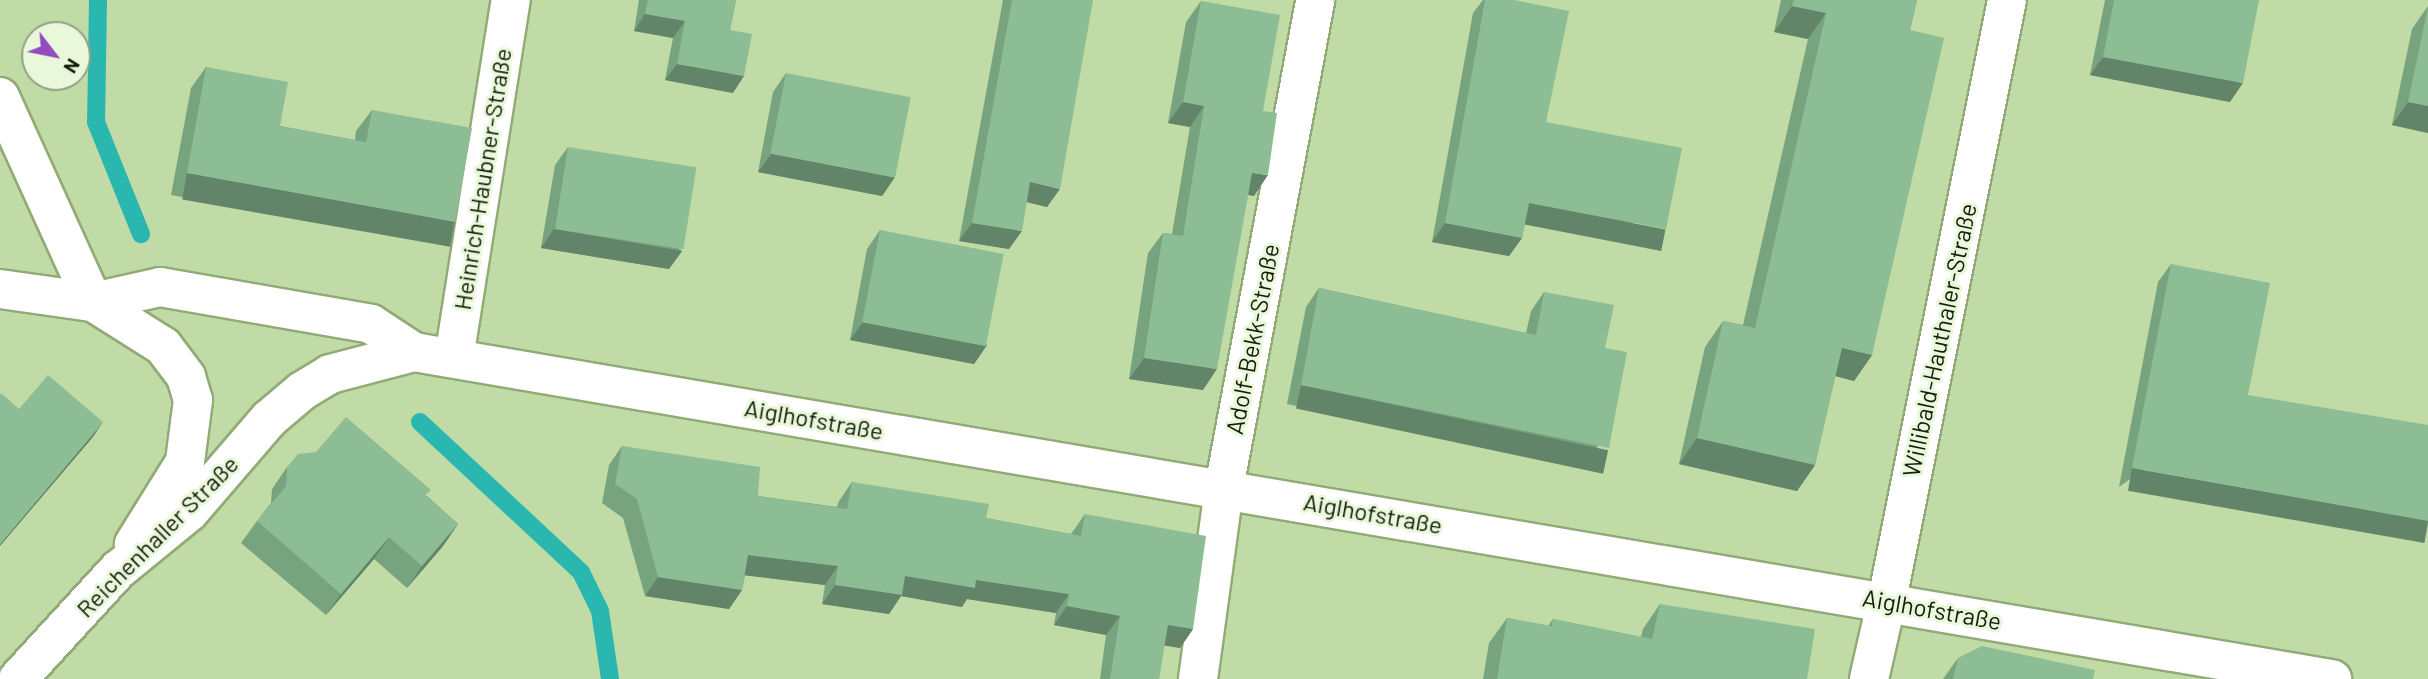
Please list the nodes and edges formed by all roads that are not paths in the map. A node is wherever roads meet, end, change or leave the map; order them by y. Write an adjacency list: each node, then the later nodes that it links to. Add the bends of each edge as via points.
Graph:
1 (511, 0): 8 (street, Heinrich-Haubner-Straße)
2 (1315, 0): 9 (street, Adolf-Bekk-Straße)
3 (2007, 0): 11 (street, Willibald-Hauthaler-Straße)
4 (0, 97): 6 (street)
5 (0, 289): 6 (street)
6 (93, 302): 7 (street, via 160,287 371,324); 10 (street, via 163,346 186,377 193,400 185,462)
7 (414, 352): 8 (street, Aiglhofstraße); 10 (street, Reichenhaller Straße, via 330,374 302,391 269,419 189,512)
8 (454, 358): 9 (street, Aiglhofstraße)
9 (1224, 488): 11 (street, Aiglhofstraße); 13 (street, Adolf-Bekk-Straße)
10 (118, 570): 12 (street, Reichenhaller Straße)
11 (1886, 600): 14 (street, Willibald-Hauthaler-Straße); 15 (street, Aiglhofstraße)
12 (18, 679)
13 (1198, 679)
14 (1869, 679)
15 (2332, 679)

